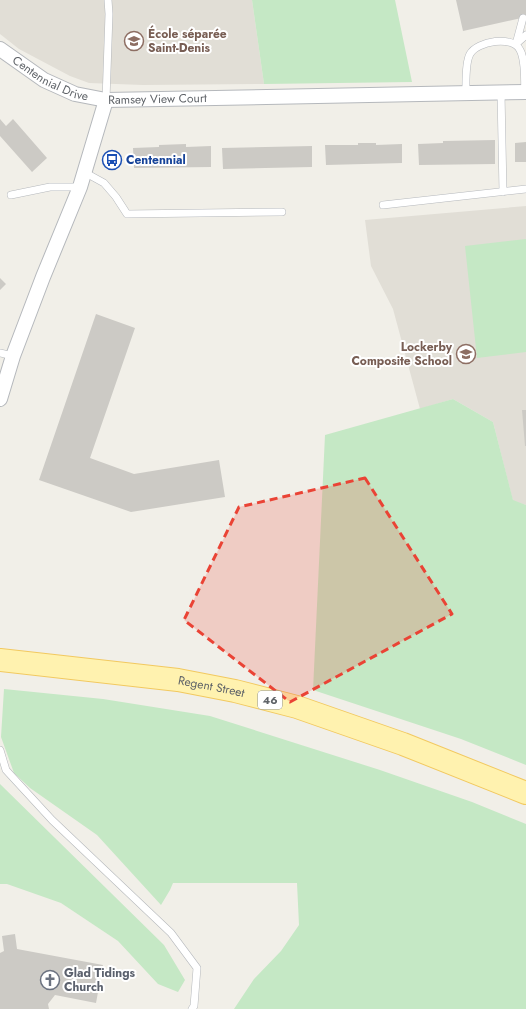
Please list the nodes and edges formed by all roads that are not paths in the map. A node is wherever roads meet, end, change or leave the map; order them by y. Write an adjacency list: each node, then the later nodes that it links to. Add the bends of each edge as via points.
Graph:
1 (108, 0): 9 (lane)
2 (523, 18): 4 (lane)
3 (526, 35): 4 (lane)
4 (516, 44): 6 (lane, via 521,51); 7 (lane, via 506,41 484,43 473,49 468,56)
5 (0, 48): 9 (street, Centennial Drive, via 44,80 75,94)
6 (525, 92): 8 (street, Ramsey View Court)
7 (466, 93): 8 (street, Ramsey View Court); 9 (street, Ramsey View Court)
8 (501, 93): 13 (lane)
9 (106, 100): 10 (street, Ramsey View Court)
10 (84, 172): 11 (street, Ramsey View Court); 16 (lane, via 104,183 127,214)
11 (80, 187): 14 (lane, via 50,187); 17 (street, Ramsey View Court)
12 (526, 189): 13 (lane)
13 (503, 192): 15 (lane)
14 (11, 195)
15 (383, 205)
16 (282, 212)
17 (6, 354): 18 (street, Ramsey View Court)
18 (0, 399)
19 (0, 660): 21 (main road, Regent Street / 46, via 178,680 235,691 320,715)
20 (0, 750): 22 (lane, via 6,770 52,820 171,933 197,968)
21 (526, 793)
22 (192, 1009)

